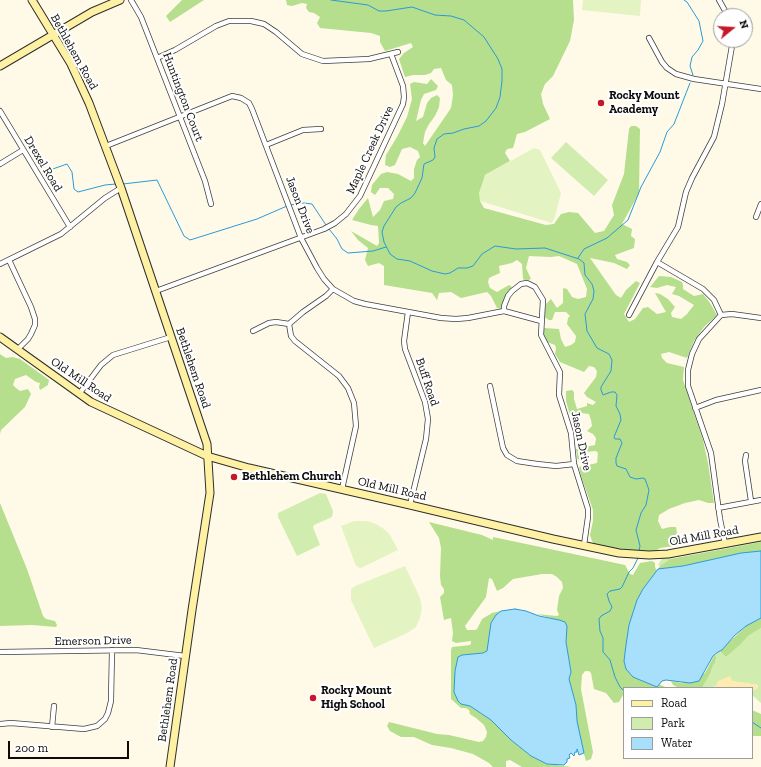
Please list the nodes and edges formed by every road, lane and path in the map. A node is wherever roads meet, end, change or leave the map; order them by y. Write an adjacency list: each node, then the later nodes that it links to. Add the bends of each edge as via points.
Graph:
1 (32, 0): 4 (street, Bethlehem Road)
2 (120, 0): 4 (street)
3 (131, 0): 9 (street, Huntington Court, via 141,17)
4 (53, 34): 10 (street); 17 (street, Bethlehem Road, via 78,76)
5 (649, 38): 11 (street, via 662,62 675,74)
6 (732, 48): 11 (street)
7 (398, 52): 8 (street)
8 (391, 54): 9 (street, via 361,60 316,60 296,50 264,24 244,20 223,23); 25 (street, Maple Creek Drive, via 404,91 403,104 360,196 351,209 335,223)
9 (157, 58): 14 (street, Huntington Court)
10 (0, 66)
11 (726, 84): 12 (street); 27 (street, via 714,137 686,192 678,227)
12 (761, 89)
13 (0, 111): 18 (street, Drexel Road)
14 (179, 117): 16 (street, Jason Drive, via 237,96 249,103); 17 (street, Jason Drive); 21 (street, Huntington Court, via 205,181)
15 (321, 129): 16 (street, via 303,130)
16 (266, 145): 25 (street, Jason Drive)
17 (106, 146): 20 (street, Bethlehem Road)
18 (23, 150): 19 (street); 24 (street, Drexel Road)
19 (0, 164)
20 (121, 188): 24 (street); 30 (street, Bethlehem Road)
21 (211, 204)
22 (761, 204): 23 (street)
23 (756, 217)
24 (70, 227): 26 (street, via 51,240)
25 (301, 238): 29 (street, Jason Drive, via 317,268); 30 (street, Maple Creek Drive)
26 (9, 260): 28 (street); 41 (street, via 35,319 32,334)
27 (657, 262): 33 (street); 34 (street, via 703,288 714,300)
28 (0, 264)
29 (333, 289): 32 (street, Jason Drive, via 354,301); 37 (street)
30 (156, 291): 40 (street, Bethlehem Road)
31 (504, 311): 32 (street, Jason Drive, via 456,319); 36 (street, Jason Drive); 36 (street, Jason Drive, via 512,291 527,283 536,287 543,300)
32 (408, 312): 52 (street, Buff Road, via 405,349 425,402 428,419 426,439)
33 (629, 315)
34 (721, 315): 35 (street); 45 (street, via 699,340 689,362 688,386)
35 (761, 318)
36 (541, 321): 48 (street, Jason Drive, via 541,335 560,372 559,395 571,433)
37 (289, 324): 38 (street, via 269,323); 49 (street, via 291,336 295,341 339,376 348,388 354,403 356,426)
38 (253, 331)
39 (0, 337): 41 (street, Old Mill Road)
40 (171, 337): 44 (street, via 113,355 101,365); 47 (street, Bethlehem Road, via 207,444)
41 (18, 349): 44 (street, Old Mill Road)
42 (490, 386): 48 (street, via 503,448 507,455 517,461 551,466)
43 (761, 390): 45 (street, via 716,400)
44 (78, 394): 47 (street, Old Mill Road, via 114,414)
45 (695, 408): 53 (street, via 711,453)
46 (746, 455): 51 (street)
47 (207, 456): 49 (street, Old Mill Road); 59 (street, Bethlehem Road, via 210,493)
48 (574, 464): 56 (street, Jason Drive, via 588,509)
49 (342, 489): 52 (street, Old Mill Road)
50 (761, 500): 51 (street)
51 (751, 501): 53 (street)
52 (410, 504): 56 (street, Old Mill Road)
53 (718, 508): 55 (street)
54 (761, 537): 55 (street, Old Mill Road)
55 (725, 544): 56 (street, Old Mill Road, via 649,555 610,552)
56 (584, 545)
57 (112, 650): 58 (street, Emerson Drive); 59 (street, Emerson Drive); 62 (street, via 111,701 105,718 97,726 84,730)
58 (0, 652)
59 (185, 656): 63 (street, Bethlehem Road)
60 (54, 706): 62 (street)
61 (0, 724): 62 (street)
62 (52, 727)
63 (170, 767)

